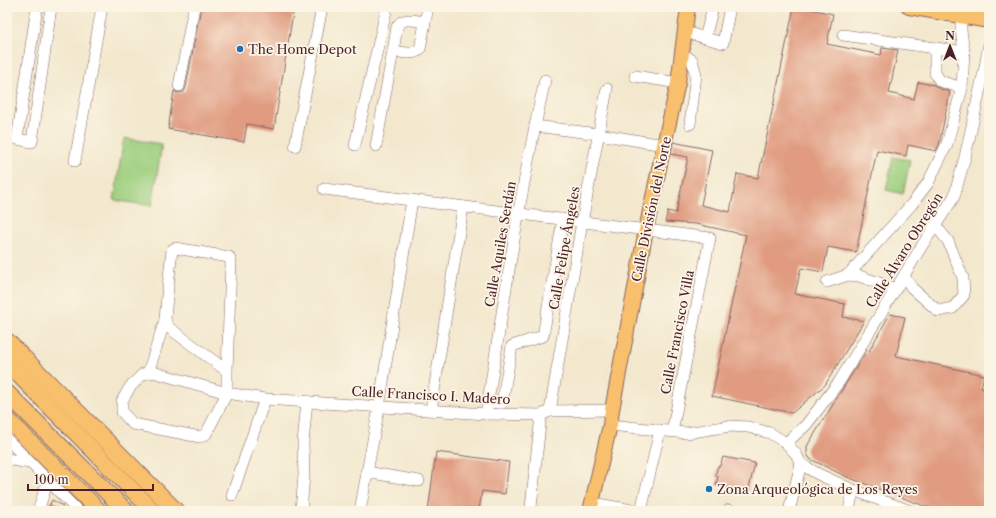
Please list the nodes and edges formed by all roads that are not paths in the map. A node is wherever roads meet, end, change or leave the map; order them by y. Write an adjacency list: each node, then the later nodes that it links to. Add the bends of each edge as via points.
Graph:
1 (37, 7): 24 (street)
2 (51, 7): 26 (street)
3 (102, 7): 40 (street)
4 (194, 7): 30 (street)
5 (322, 7): 38 (street)
6 (387, 7): 36 (street)
7 (428, 7): 15 (street)
8 (688, 7): 16 (main road, Calle División del Norte)
9 (713, 7): 18 (street)
10 (730, 7): 18 (street, via 723,43)
11 (909, 7): 13 (main road)
12 (985, 7): 13 (main road)
13 (961, 16): 14 (main road); 22 (street)
14 (989, 21)
15 (425, 22): 21 (street, via 420,49 416,53); 21 (street, via 405,20 398,23)
16 (685, 32): 18 (street); 23 (main road, Calle División del Norte)
17 (843, 35): 20 (street)
18 (705, 38)
19 (989, 44): 25 (street, Calle Álvaro Obregón)
20 (934, 48): 22 (street); 31 (street, via 935,73 940,81)
21 (393, 51): 39 (street)
22 (964, 52): 31 (street)
23 (682, 55): 29 (main road, Calle División del Norte); 33 (street, via 692,60 696,75)
24 (28, 68): 26 (street); 26 (street, via 17,139 32,142)
25 (987, 68): 47 (street, Calle Álvaro Obregón, via 954,197)
26 (42, 70)
27 (635, 76): 29 (street)
28 (545, 80): 34 (street, Calle Aquiles Serdán)
29 (678, 83): 37 (main road, Calle División del Norte)
30 (179, 86)
31 (962, 88): 49 (street, via 947,144 928,183)
32 (607, 89): 35 (street, Calle Felipe Ángeles)
33 (690, 124)
34 (534, 126): 35 (street); 44 (street, Calle Aquiles Serdán)
35 (598, 134): 37 (street); 46 (street, Calle Felipe Ángeles)
36 (355, 145)
37 (664, 145): 48 (main road, Calle División del Norte)
38 (295, 146)
39 (376, 146)
40 (75, 161)
41 (324, 189): 42 (street)
42 (412, 200): 43 (street); 65 (street)
43 (463, 207): 44 (street); 66 (street)
44 (518, 214): 45 (street); 64 (street, Calle Aquiles Serdán)
45 (563, 219): 46 (street); 64 (street, via 543,336 512,346 502,403)
46 (582, 222): 48 (street); 68 (street, Calle Felipe Ángeles)
47 (934, 225): 50 (street, Calle Álvaro Obregón); 50 (street, via 948,241 963,278 964,295 953,308 938,311 912,288)
48 (646, 230): 67 (main road, Calle División del Norte); 73 (street, Calle Francisco Villa, via 710,238)
49 (848, 275): 51 (street); 52 (street, via 859,276)
50 (904, 276): 52 (street, Calle Álvaro Obregón)
51 (827, 282)
52 (896, 289): 76 (street, Calle Álvaro Obregón, via 839,382 806,425)
53 (165, 320): 58 (street, via 168,327); 58 (street, via 172,250 175,248 228,257 231,263); 59 (street)
54 (7, 341): 95 (highway)
55 (7, 346): 94 (street)
56 (7, 354): 93 (street)
57 (7, 363): 92 (highway)
58 (227, 371): 61 (street)
59 (148, 373): 61 (street, Calle Francisco I. Madero, via 154,372); 61 (street, via 143,374 130,387 122,401 122,412 133,424 200,437 206,434)
60 (7, 393): 75 (highway)
61 (227, 393): 62 (street, Calle Francisco I. Madero)
62 (265, 399): 63 (street, Calle Francisco I. Madero); 84 (street)
63 (307, 401): 65 (street, Calle Francisco I. Madero); 96 (street)
64 (488, 402): 69 (street, Calle Aquiles Serdán)
65 (379, 407): 66 (street, Calle Francisco I. Madero); 80 (street)
66 (431, 410): 69 (street, Calle Francisco I. Madero)
67 (612, 410): 68 (street, Calle Francisco I. Madero); 71 (main road, Calle División del Norte)
68 (546, 413): 69 (street, Calle Francisco I. Madero); 85 (street, Calle Felipe Ángeles)
69 (486, 414)
70 (7, 419): 89 (highway)
71 (610, 426): 72 (street); 86 (main road, Calle División del Norte)
72 (660, 430): 73 (street); 99 (street)
73 (672, 432): 76 (street, via 686,433 730,426 748,427 770,433)
74 (7, 439): 78 (street)
75 (54, 439): 90 (highway); 91 (highway)
76 (786, 443): 79 (street)
77 (7, 459): 78 (street)
78 (30, 463): 81 (street)
79 (801, 464): 83 (street); 100 (street)
80 (366, 472): 82 (street); 97 (street)
81 (48, 480): 87 (street); 88 (street)
82 (419, 481)
83 (853, 490): 101 (street); 102 (street)
84 (232, 495)
85 (531, 507)
86 (591, 507): 98 (street)
87 (38, 511)
88 (78, 511)
89 (99, 511)
90 (110, 511)
91 (126, 511)
92 (153, 511)
93 (163, 511)
94 (172, 511)
95 (176, 511)
96 (301, 511)
97 (360, 511)
98 (638, 511)
99 (641, 511)
100 (789, 511)
101 (849, 511)
102 (910, 511)

